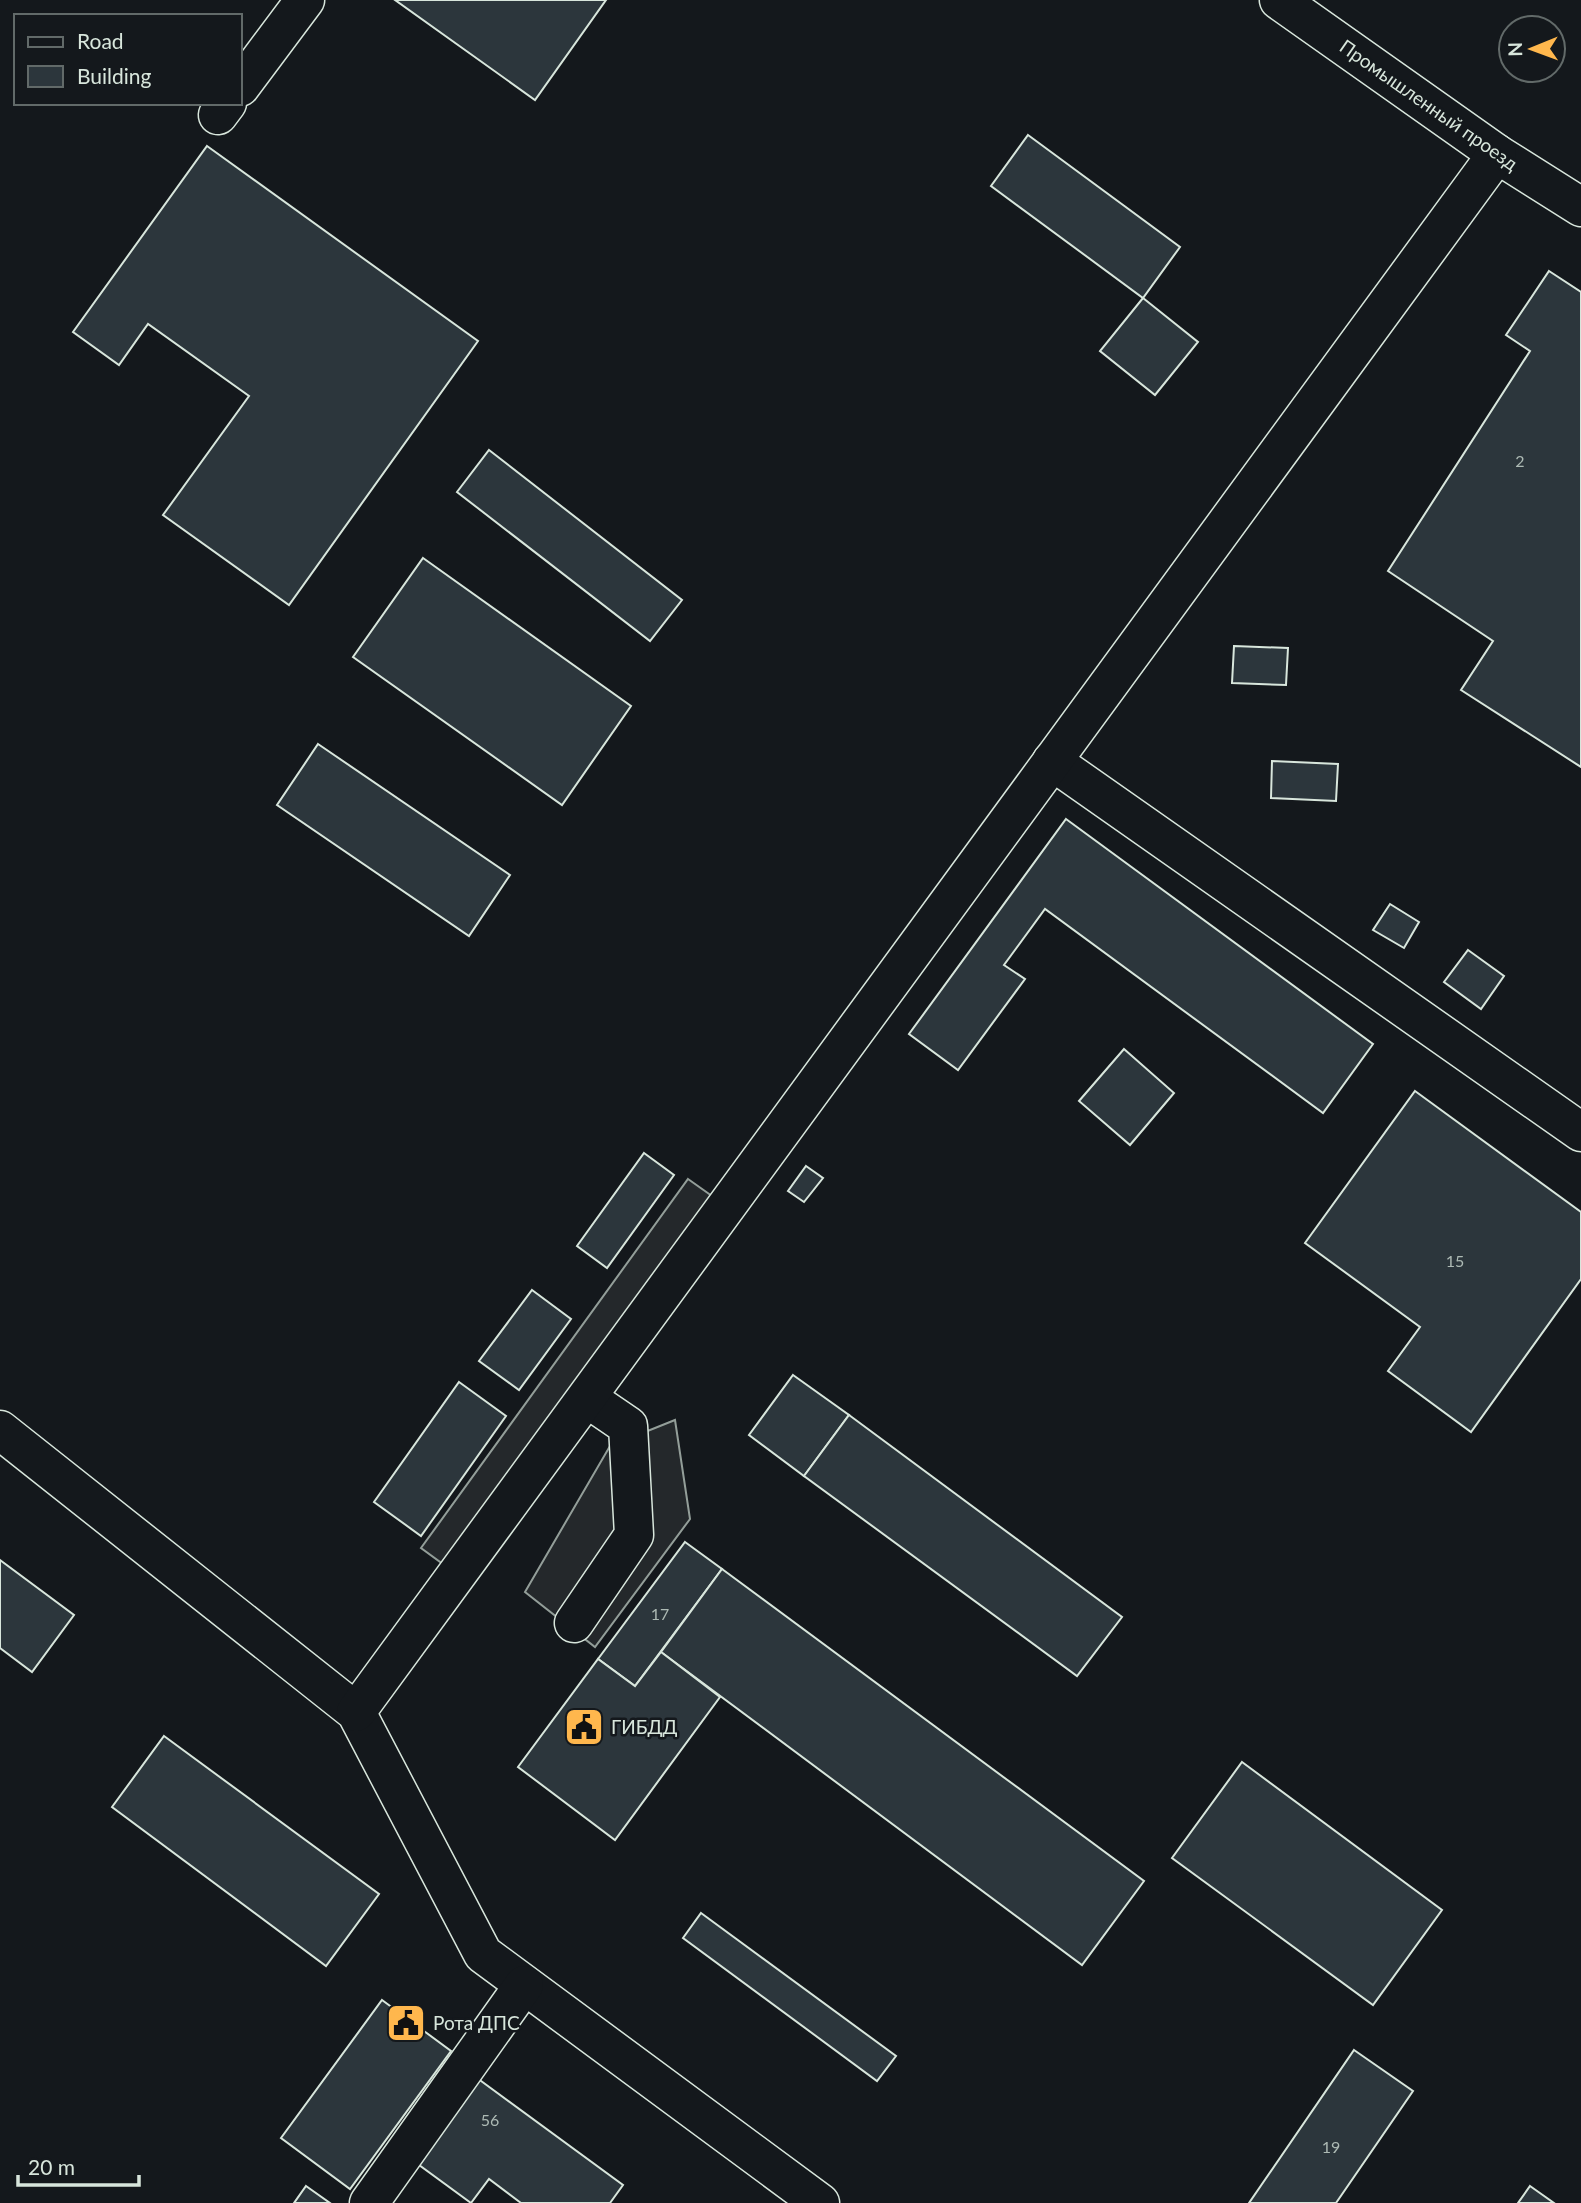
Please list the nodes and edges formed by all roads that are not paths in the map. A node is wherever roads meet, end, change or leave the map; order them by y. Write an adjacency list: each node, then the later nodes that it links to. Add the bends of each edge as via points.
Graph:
1 (306, 0): 3 (lane)
2 (1279, 0): 4 (lane, Промышленный проезд)
3 (242, 84)
4 (1497, 153): 5 (lane, Промышленный проезд); 6 (lane)
5 (1581, 206)
6 (1052, 761): 7 (lane); 8 (lane)
7 (1581, 1132)
8 (587, 1398): 10 (lane, via 628,1426 634,1535); 11 (lane)
9 (0, 1430): 11 (lane)
10 (574, 1623)
11 (356, 1712): 12 (lane, via 483,1954)
12 (524, 1985): 13 (lane); 14 (lane)
13 (369, 2203)
14 (820, 2203)

